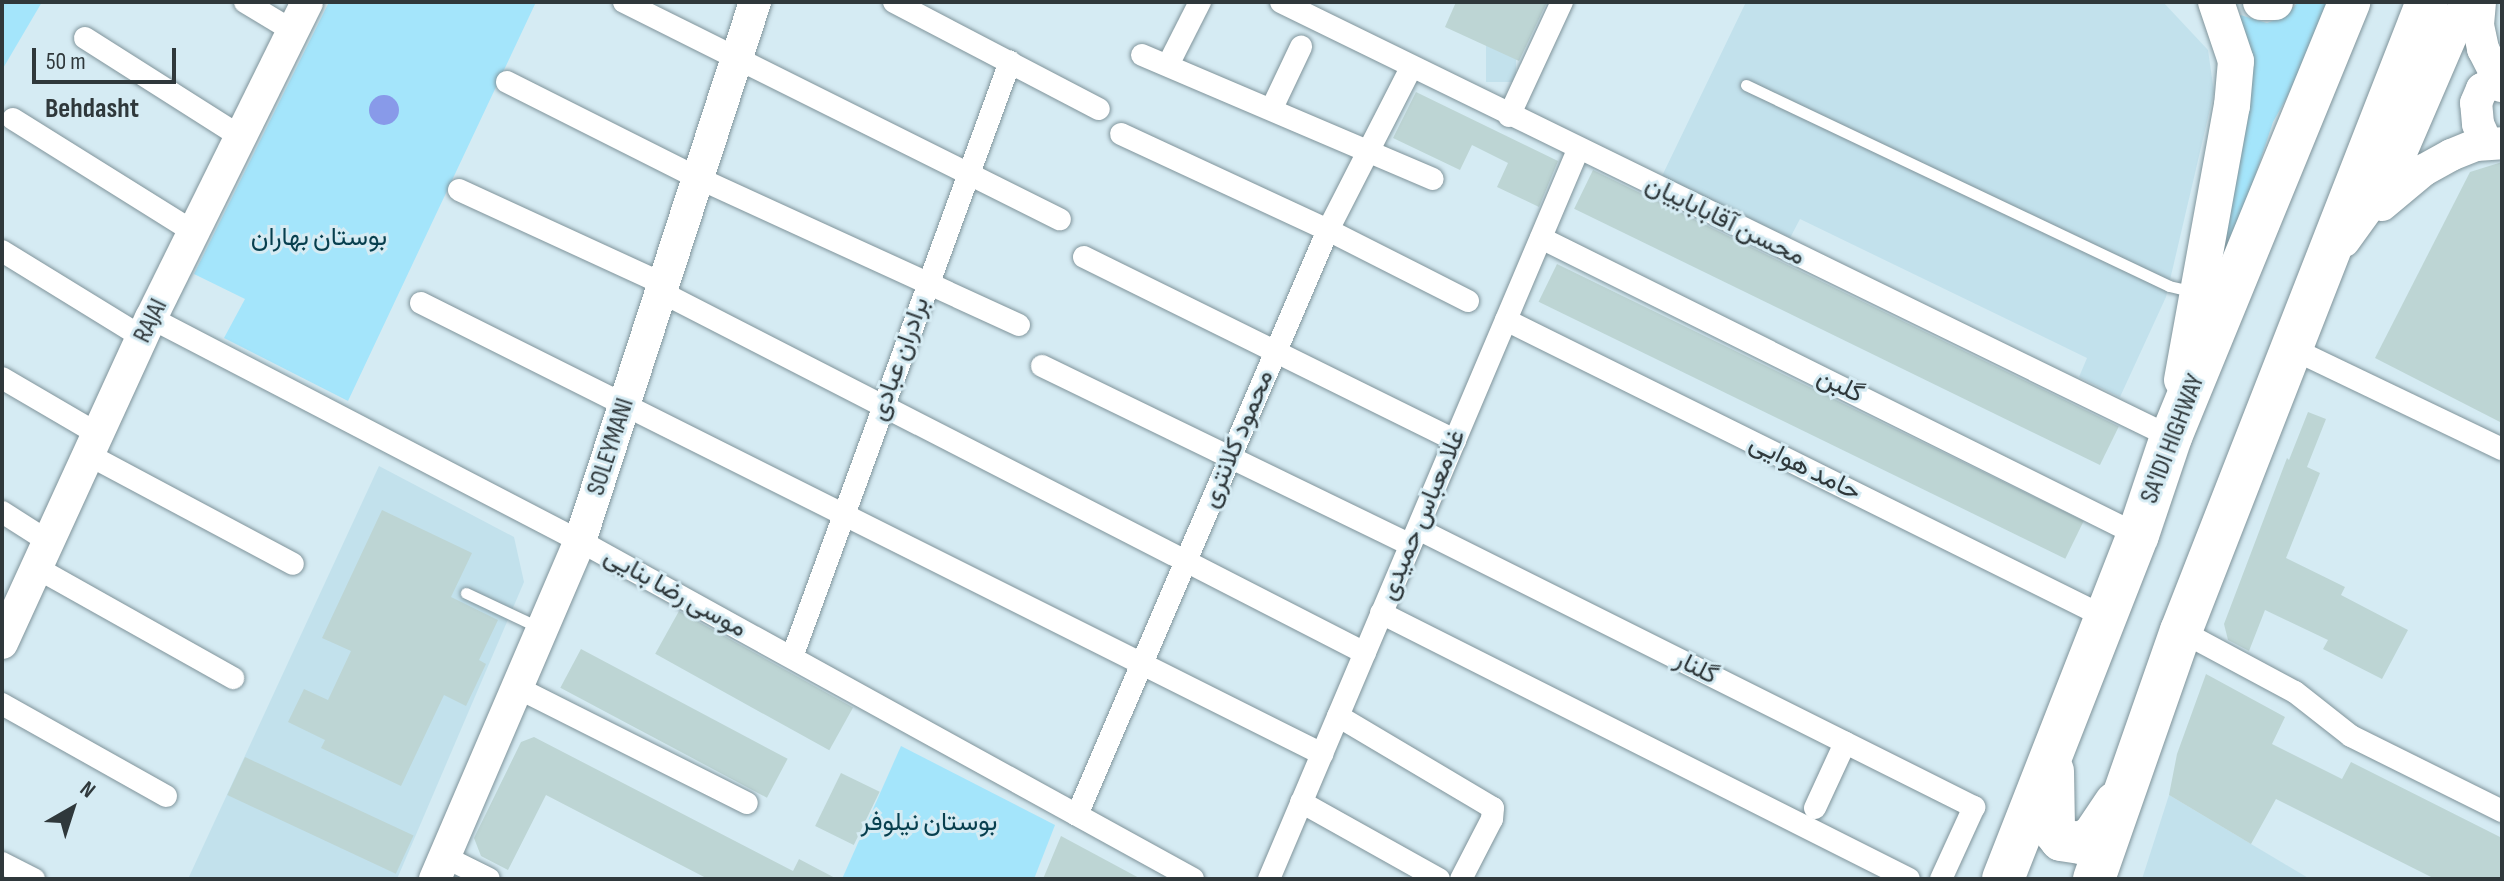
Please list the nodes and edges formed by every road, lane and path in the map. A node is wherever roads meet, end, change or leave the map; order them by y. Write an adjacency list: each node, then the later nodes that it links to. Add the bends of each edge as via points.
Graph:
1 (245, 2): 16 (street)
2 (307, 2): 16 (main road, RAJAI)
3 (624, 2): 20 (street)
4 (755, 2): 20 (main road, SOLEYMANI)
5 (894, 2): 21 (street)
6 (1200, 2): 22 (street)
7 (1562, 2): 29 (street)
8 (2216, 2): 49 (main road, via 2236,61)
9 (2261, 2): 10 (main road)
10 (2275, 2)
11 (2349, 2): 61 (highway, SA'IDI HIGHWAY)
12 (2427, 2): 46 (highway)
13 (2466, 2): 46 (main road, via 2391,176)
14 (2480, 2): 25 (main road, via 2483,49)
15 (1290, 4): 23 (street, محسن آقاباباییان)
16 (293, 31): 32 (main road, RAJAI)
17 (85, 38): 32 (street)
18 (1301, 47): 27 (street)
19 (1142, 55): 22 (street)
20 (736, 60): 36 (street); 37 (main road, SOLEYMANI)
21 (1010, 62): 28 (street); 36 (street, برادران عبادی)
22 (1168, 65): 27 (street)
23 (1411, 68): 29 (street, محسن آقاباباییان); 35 (street, محمود کلانتری)
24 (507, 82): 37 (street)
25 (2500, 83): 33 (main road, via 2482,89 2476,103 2478,124)
26 (1746, 85): 49 (lane, via 2169,286)
27 (1272, 108): 35 (street)
28 (1099, 109)
29 (1509, 116): 34 (street, محسن آقاباباییان)
30 (13, 119): 42 (street)
31 (1121, 134): 41 (street)
32 (241, 137): 42 (main road, RAJAI)
33 (2495, 144): 46 (main road, via 2451,155 2395,192)
34 (1578, 150): 43 (street, غلامعباس حمیدی); 61 (street, محسن آقاباباییان)
35 (1366, 152): 38 (street); 41 (street, محمود کلانتری)
36 (967, 174): 40 (street); 47 (street, برادران عبادی)
37 (698, 178): 47 (street); 48 (main road, SOLEYMANI)
38 (1433, 179)
39 (459, 190): 48 (street)
40 (1060, 219)
41 (1328, 230): 50 (street); 56 (street, محمود کلانتری)
42 (194, 232): 54 (main road, RAJAI)
43 (1541, 238): 52 (street, غلامعباس حمیدی); 68 (street, گلبن)
44 (2, 251): 54 (street, موسی رضا بنایی)
45 (1084, 257): 56 (street)
46 (2321, 273): 55 (highway)
47 (929, 282): 53 (street); 60 (street, برادران عبادی)
48 (662, 288): 59 (main road, SOLEYMANI); 60 (street)
49 (2199, 292): 61 (main road)
50 (1468, 301)
51 (421, 303): 59 (street)
52 (1506, 320): 62 (street, غلامعباس حمیدی); 76 (street, حامد هوایی)
53 (1019, 325)
54 (147, 328): 63 (main road, RAJAI); 70 (street, موسی رضا بنایی)
55 (2293, 349): 64 (street); 78 (highway)
56 (1275, 354): 62 (street); 65 (street, محمود کلانتری)
57 (1042, 366): 65 (street, گلنار)
58 (2, 378): 63 (street)
59 (625, 403): 67 (street); 70 (main road, SOLEYMANI)
60 (883, 406): 67 (street, برادران عبادی); 72 (street)
61 (2171, 437): 68 (highway, SA'IDI HIGHWAY)
62 (1455, 440): 69 (street, غلامعباس حمیدی)
63 (93, 445): 71 (main road, RAJAI); 73 (street)
64 (2502, 449)
65 (1231, 455): 69 (street, گلنار); 72 (street, محمود کلانتری)
66 (2, 512): 71 (street)
67 (844, 513): 81 (street, برادران عبادی); 82 (street)
68 (2138, 535): 76 (highway, SA'IDI HIGHWAY)
69 (1414, 537): 75 (street, غلامعباس حمیدی); 88 (street, گلنار)
70 (580, 541): 77 (main road, SOLEYMANI); 81 (street, موسی رضا بنایی)
71 (43, 555): 79 (main road, RAJAI); 83 (street)
72 (1186, 561): 80 (street); 82 (street, محمود کلانتری)
73 (293, 564)
74 (466, 593): 77 (lane)
75 (1381, 613): 80 (street, غلامعباس حمیدی); 105 (street)
76 (2103, 616): 87 (highway, SA'IDI HIGHWAY)
77 (543, 629): 84 (main road, SOLEYMANI)
78 (2181, 631): 90 (highway); 95 (street, via 2295,692 2351,736)
79 (2, 643)
80 (1365, 653): 86 (street, غلامعباس حمیدی)
81 (792, 657): 96 (street, موسی رضا بنایی)
82 (1142, 663): 89 (street); 96 (street, محمود کلانتری)
83 (233, 678)
84 (518, 688): 93 (street); 98 (main road, SOLEYMANI)
85 (2, 704): 91 (street)
86 (1338, 716): 89 (street, غلامعباس حمیدی); 104 (street, via 1493,808)
87 (2055, 742): 90 (highway, via 2052,813 2061,840 2081,843 2093,836); 107 (highway, SA'IDI HIGHWAY)
88 (1845, 743): 94 (street); 106 (street, گلنار, via 1974,807)
89 (1322, 754): 92 (street, غلامعباس حمیدی)
90 (2129, 783): 108 (highway)
91 (166, 796)
92 (1301, 802): 102 (street, غلامعباس حمیدی); 103 (street)
93 (747, 803)
94 (1815, 808)
95 (2502, 811)
96 (1077, 815): 101 (street, موسی رضا بنایی)
97 (2, 863): 99 (street)
98 (440, 868): 100 (street)
99 (34, 879)
100 (489, 879)
101 (1193, 879)
102 (1269, 879)
103 (1439, 879)
104 (1461, 879)
105 (1909, 879)
106 (1941, 879)
107 (2003, 879)
108 (2094, 879)

